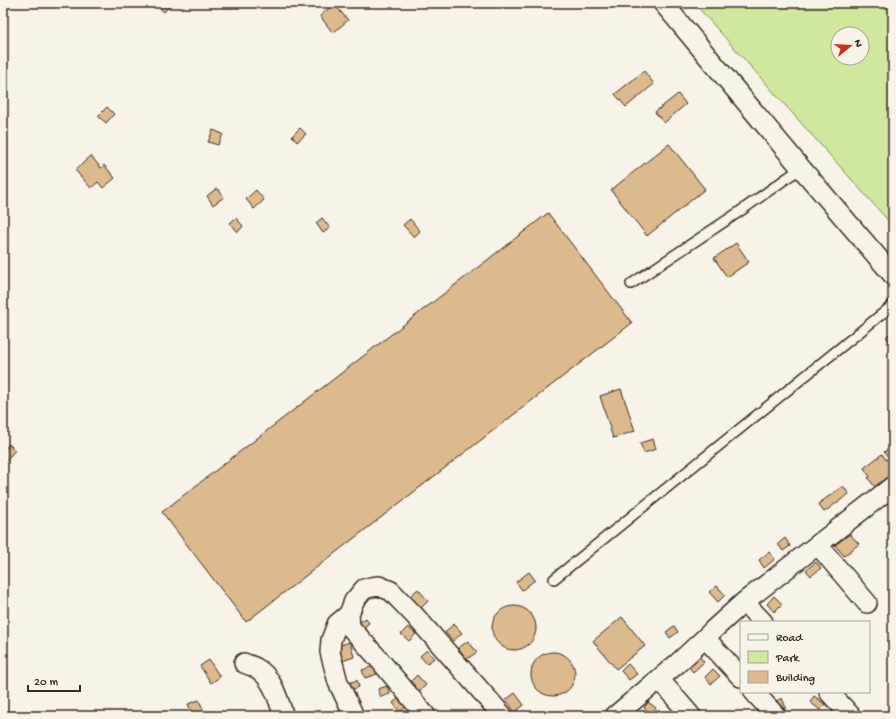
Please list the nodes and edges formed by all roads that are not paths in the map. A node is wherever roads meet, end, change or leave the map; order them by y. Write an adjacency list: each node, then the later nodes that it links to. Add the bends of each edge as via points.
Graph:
1 (663, 3): 2 (street)
2 (801, 168): 3 (street); 4 (lane)
3 (893, 275)
4 (631, 284)
5 (893, 305): 8 (lane)
6 (893, 486): 7 (street)
7 (818, 545): 9 (street); 10 (street)
8 (554, 579)
9 (744, 602): 12 (street); 13 (street)
10 (867, 603)
11 (349, 614): 20 (street, via 337,624 330,652 338,682); 21 (street, via 350,627); 22 (street, via 354,601 364,589 379,586 391,591)
12 (762, 621)
13 (705, 638): 15 (street); 16 (street)
14 (244, 664): 19 (street, via 256,668 268,679)
15 (740, 676)
16 (659, 679): 23 (street); 24 (street)
17 (755, 693): 25 (street)
18 (830, 693): 26 (street)
19 (284, 716)
20 (354, 716)
21 (426, 716)
22 (503, 716)
23 (615, 716)
24 (691, 716)
25 (776, 716)
26 (851, 716)

